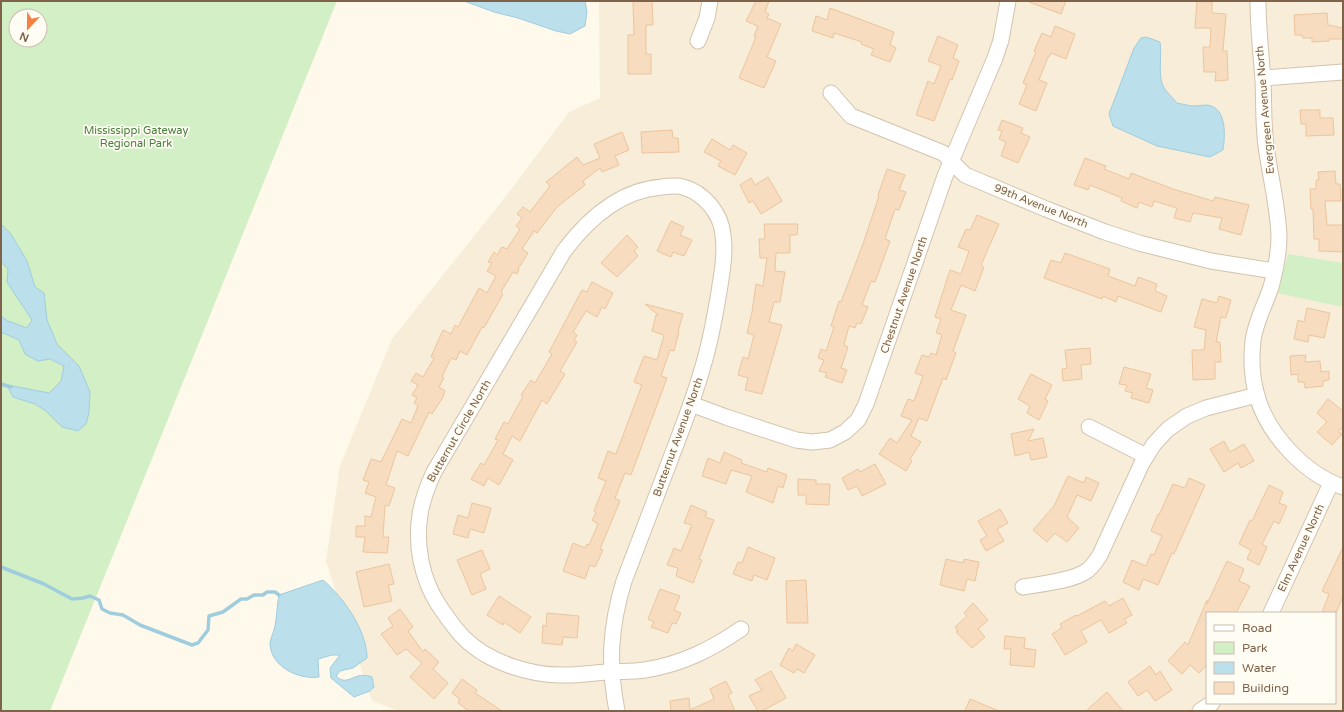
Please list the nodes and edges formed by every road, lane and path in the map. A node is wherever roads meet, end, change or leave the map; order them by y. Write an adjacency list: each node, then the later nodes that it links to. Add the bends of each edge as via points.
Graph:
1 (710, 1): 4 (street, via 707,18)
2 (1008, 1): 8 (street, Chestnut Avenue North, via 995,58)
3 (1258, 1): 6 (street, Evergreen Avenue North)
4 (698, 41)
5 (1343, 72): 6 (street)
6 (1263, 78): 10 (street, Evergreen Avenue North, via 1266,144 1279,237)
7 (831, 93): 8 (street, 99th Avenue North, via 851,116 943,153)
8 (951, 162): 10 (street, 99th Avenue North, via 965,175 1105,232 1180,254); 12 (street, Chestnut Avenue North, via 866,404 858,420 845,432 830,440 812,442 796,440)
9 (672, 186): 12 (street, Butternut Avenue North, via 682,186 703,198 714,210 723,235 720,287 703,367); 19 (street, Butternut Circle North, via 648,189 608,206 564,251 434,472 425,492 420,514 418,541 432,595 464,639 489,657 514,668 540,674)
10 (1274, 271): 11 (street, Evergreen Avenue North, via 1253,340 1252,365)
11 (1256, 395): 14 (street, via 1186,416 1168,429); 15 (street, Evergreen Avenue North, via 1276,436 1309,469)
12 (691, 404): 19 (street, Butternut Avenue North, via 617,604 612,639)
13 (1089, 427): 14 (street)
14 (1146, 456): 16 (street, via 1100,555 1093,564 1076,576)
15 (1337, 485): 17 (street, Elm Avenue North)
16 (1024, 587)
17 (1272, 612)
18 (741, 629): 19 (street, Butternut Circle North, via 710,649 686,660 644,670)
19 (612, 672): 21 (street, Butternut Avenue North)
20 (1211, 704): 22 (street)
21 (617, 711)
22 (1200, 711)

